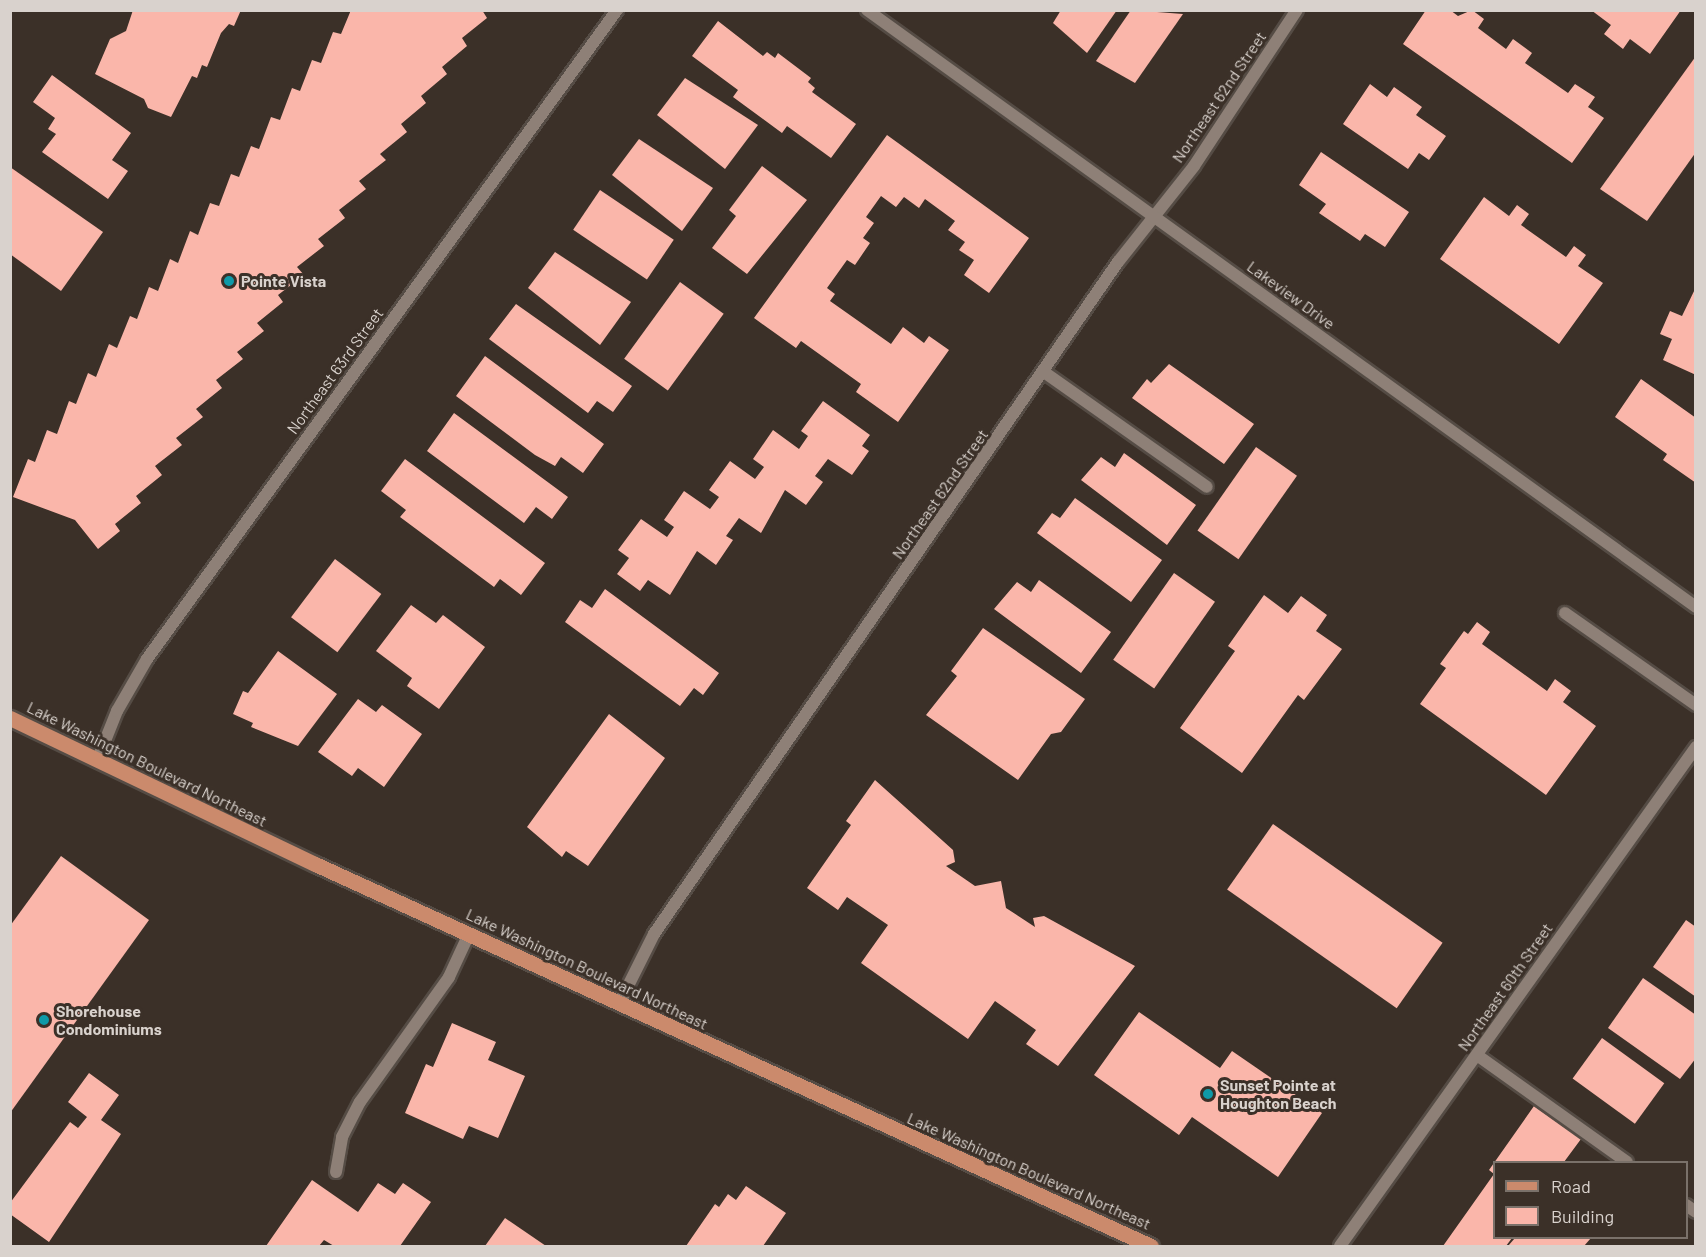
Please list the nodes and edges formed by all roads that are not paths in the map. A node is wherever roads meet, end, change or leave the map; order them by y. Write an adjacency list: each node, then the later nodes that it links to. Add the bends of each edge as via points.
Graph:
1 (617, 10): 12 (street, Northeast 63rd Street, via 147,659 117,711)
2 (1296, 10): 4 (street, Northeast 62nd Street, via 1194,166)
3 (871, 12): 4 (street, Lakeview Drive)
4 (1153, 218): 5 (street, Northeast 62nd Street); 7 (street, Lakeview Drive)
5 (1044, 372): 6 (street); 14 (street, Northeast 62nd Street, via 654,934)
6 (1207, 487)
7 (1695, 607)
8 (1565, 614): 9 (street)
9 (1695, 705)
10 (11, 720): 12 (main road, Lake Washington Boulevard Northeast)
11 (1695, 747): 15 (street, Northeast 60th Street)
12 (97, 761): 13 (main road, Lake Washington Boulevard Northeast)
13 (469, 934): 14 (main road, Lake Washington Boulevard Northeast); 17 (street, via 449,977 360,1101 342,1137)
14 (620, 1002): 18 (main road, Lake Washington Boulevard Northeast)
15 (1477, 1055): 16 (street); 19 (street, Northeast 60th Street)
16 (1627, 1161)
17 (336, 1172)
18 (1151, 1246)
19 (1340, 1246)

